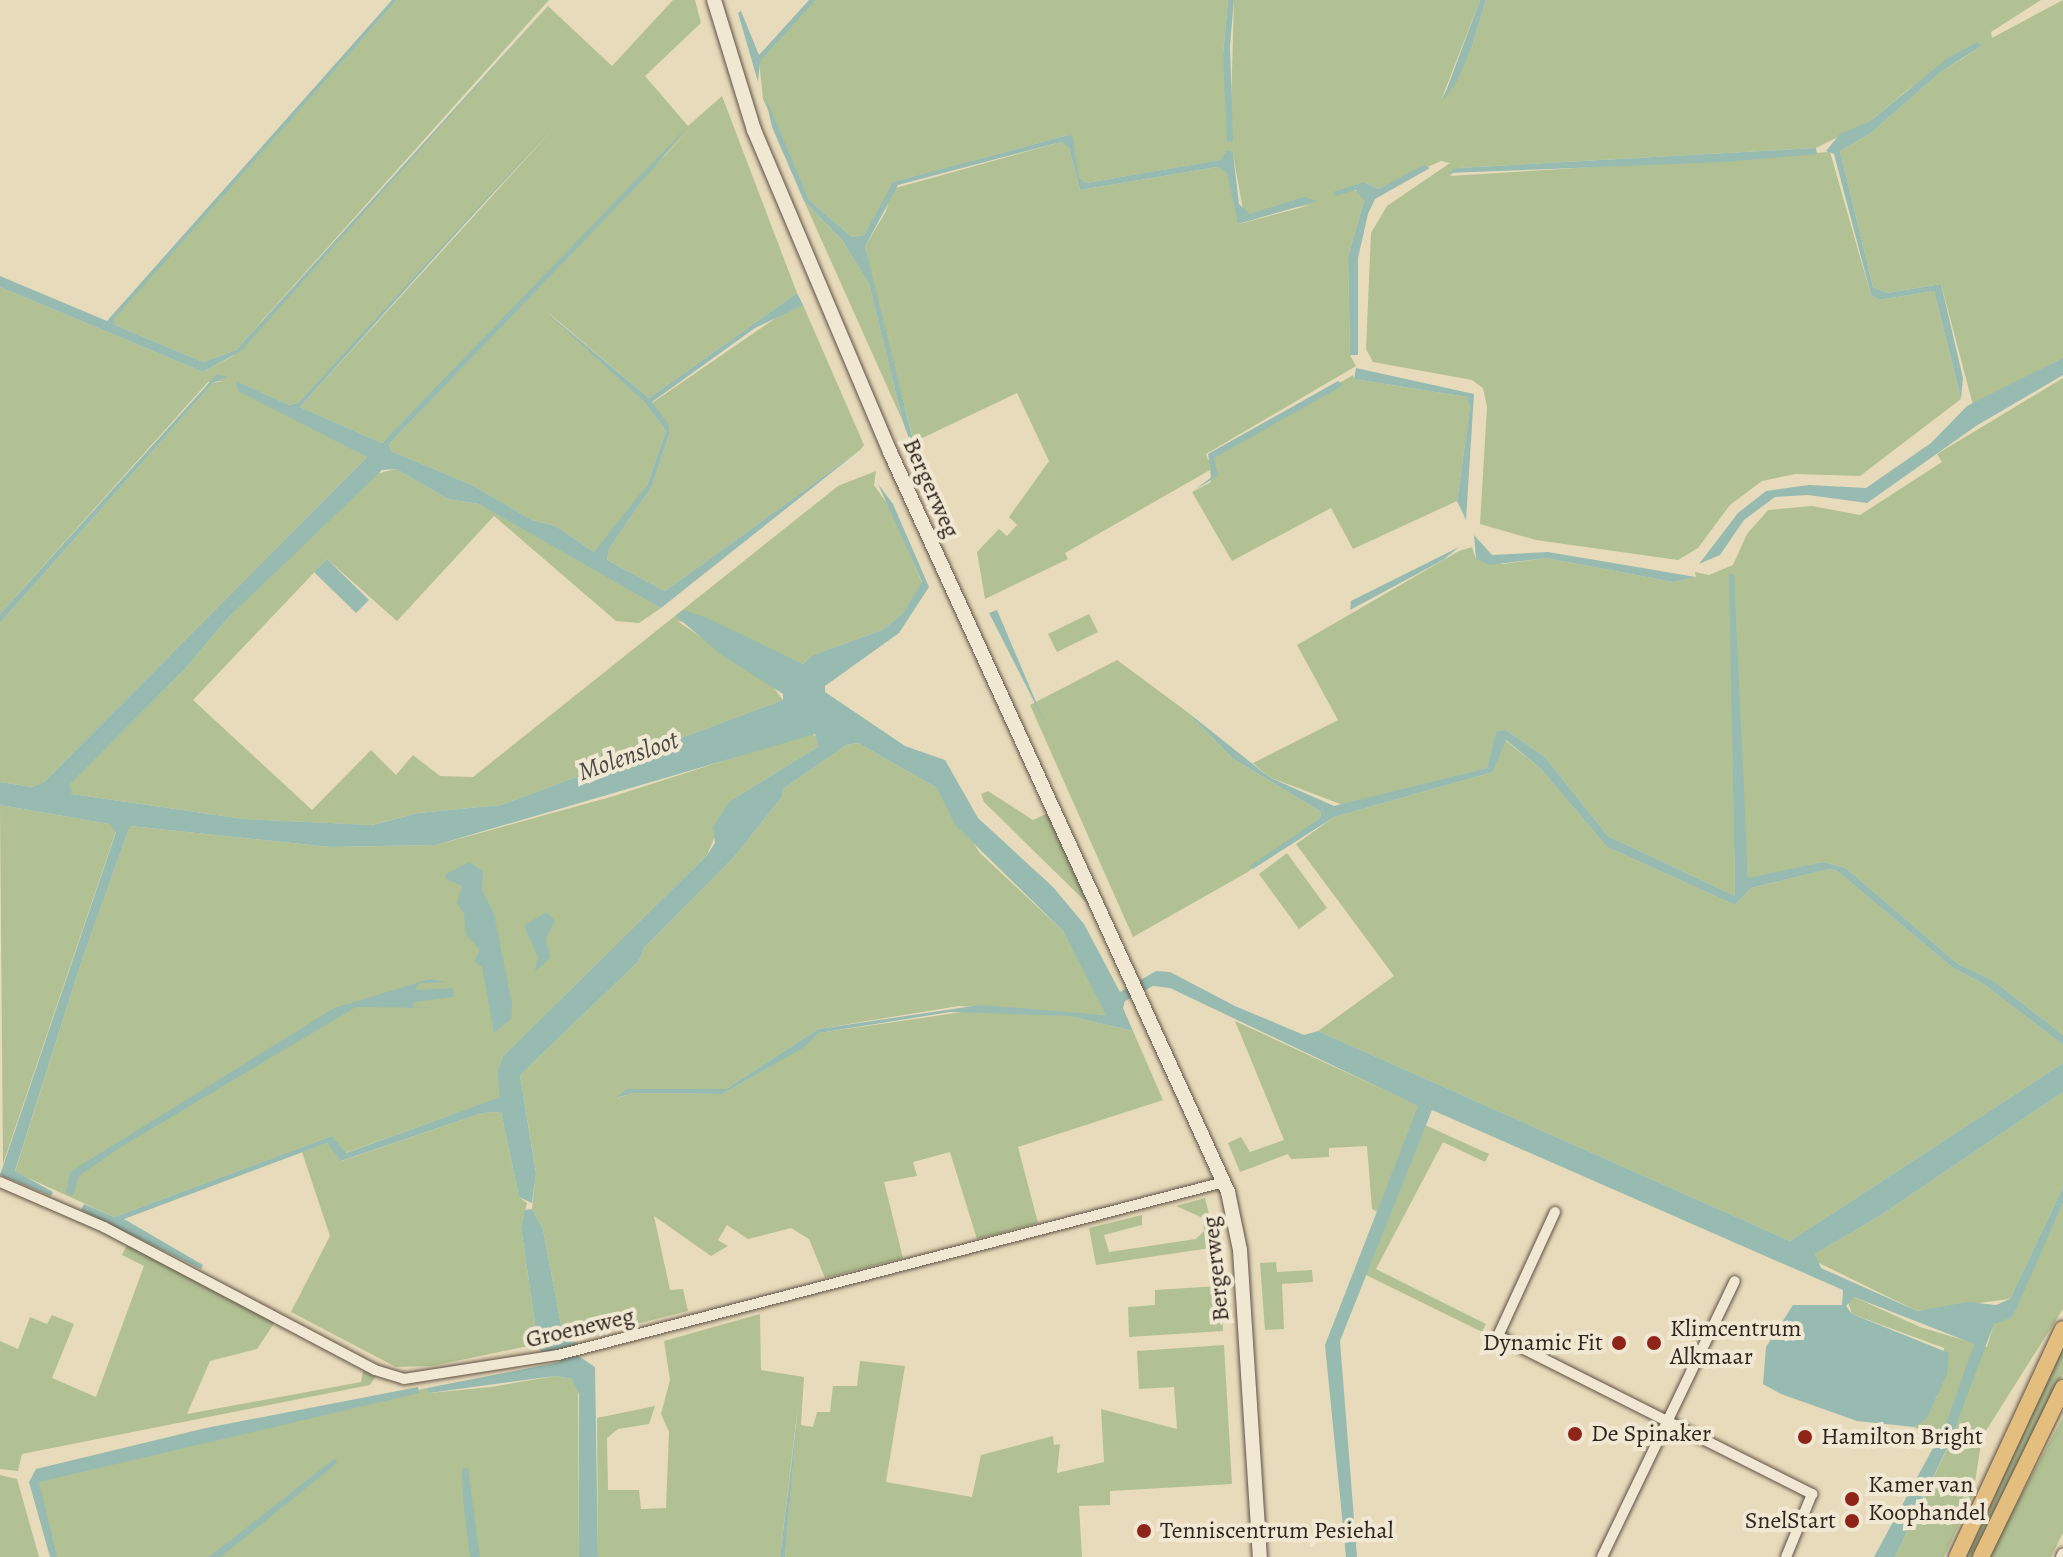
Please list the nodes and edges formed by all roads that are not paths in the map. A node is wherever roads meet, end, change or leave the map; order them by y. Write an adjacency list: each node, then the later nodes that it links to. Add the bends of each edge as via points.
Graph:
1 (714, 0): 3 (main road, Bergerweg, via 767,163 890,452)
2 (0, 1182): 3 (street, Groeneweg, via 104,1227 393,1377 434,1377 571,1352)
3 (1224, 1182): 9 (main road, Bergerweg, via 1239,1239)
4 (1555, 1212): 8 (street, via 1498,1336)
5 (1735, 1281): 8 (street)
6 (2063, 1329): 12 (highway)
7 (2063, 1388): 13 (highway)
8 (1668, 1422): 10 (street); 11 (street, via 1812,1494)
9 (1260, 1557)
10 (1602, 1557)
11 (1786, 1557)
12 (1957, 1557)
13 (1981, 1557)

